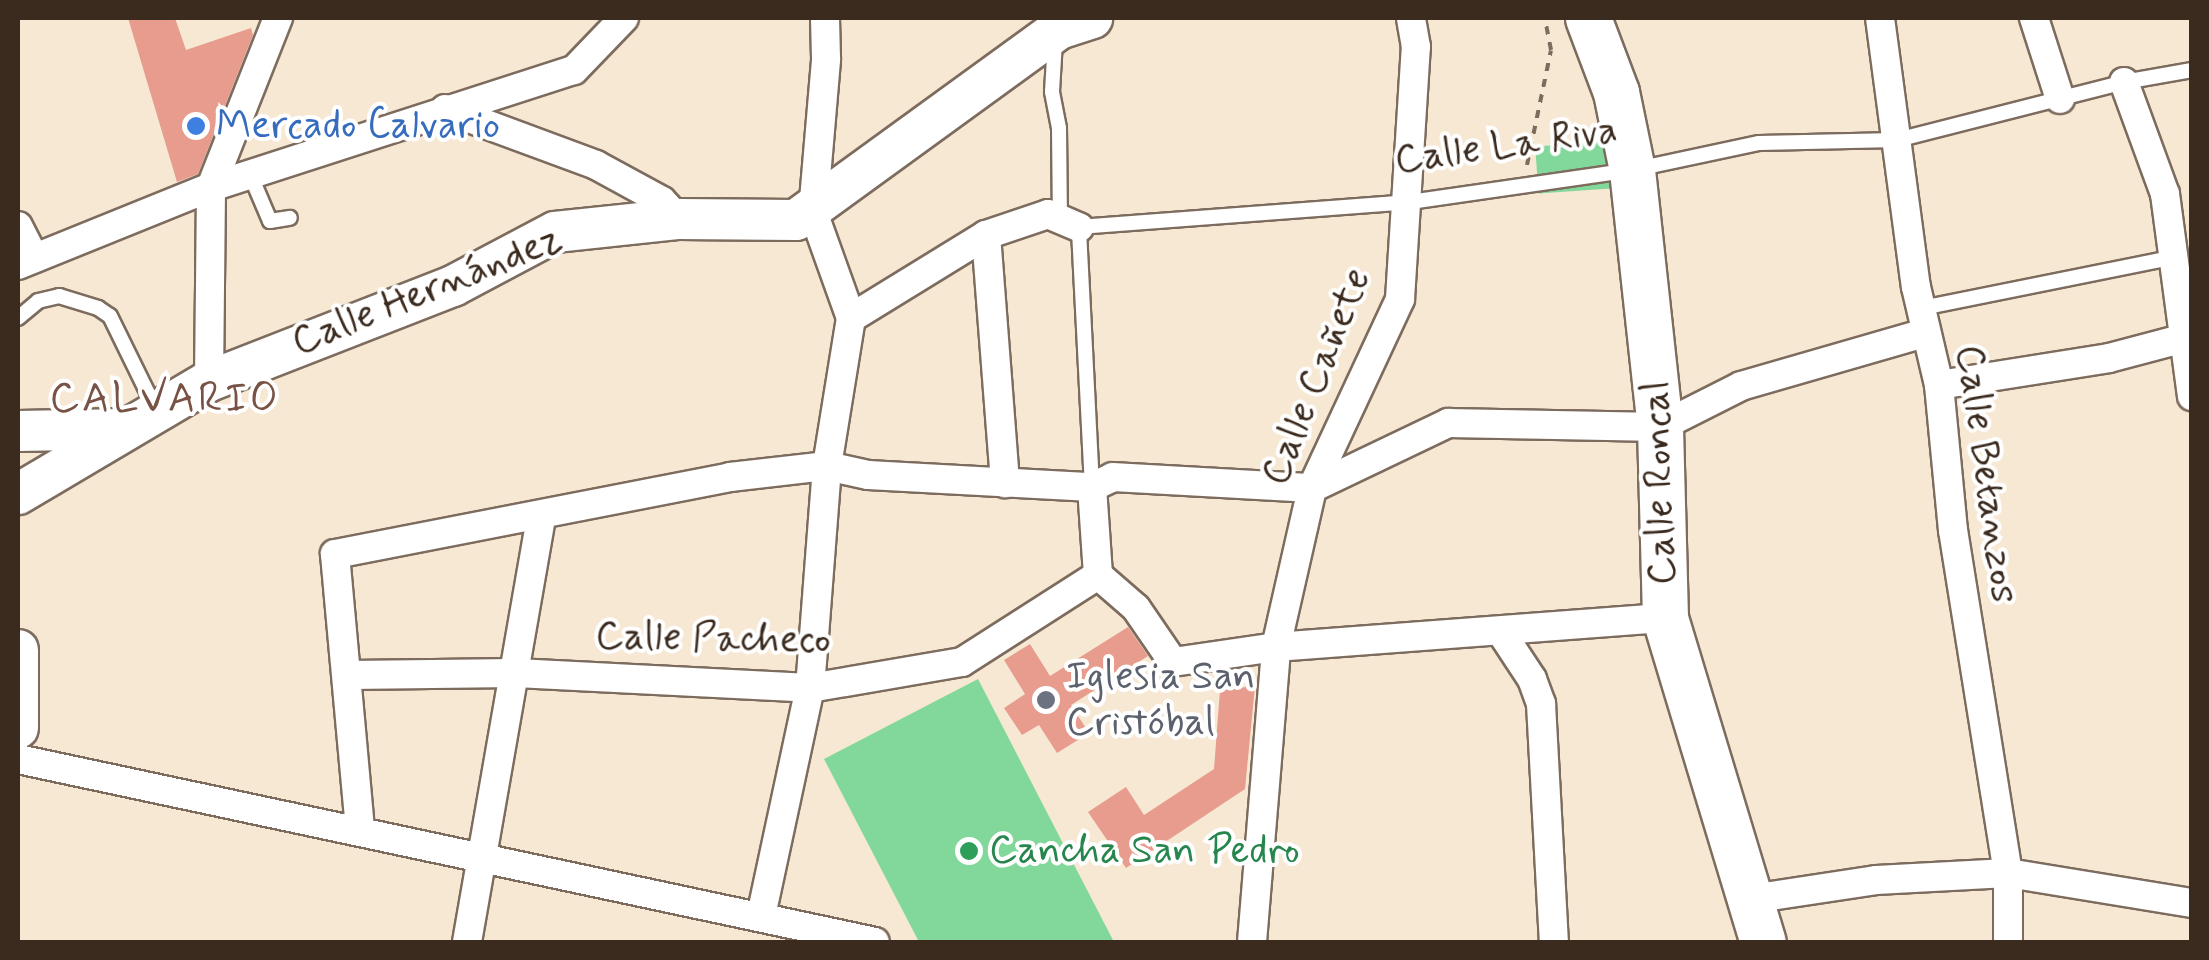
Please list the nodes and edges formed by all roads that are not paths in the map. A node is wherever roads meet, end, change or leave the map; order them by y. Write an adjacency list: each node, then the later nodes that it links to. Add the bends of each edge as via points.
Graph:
1 (278, 18): 16 (street)
2 (624, 18): 12 (street, via 574,70)
3 (824, 18): 18 (street)
4 (1411, 18): 17 (street, Calle Cañete, via 1416,47)
5 (1588, 18): 14 (main road, Calle Roncal, via 1616,92)
6 (1880, 18): 13 (street, Calle Betanzos)
7 (2034, 18): 11 (street)
8 (1076, 23): 18 (main road, Calle Hernández); 21 (lane, via 1052,50)
9 (2192, 70): 10 (lane, Calle La Riva)
10 (2124, 82): 11 (lane, Calle La Riva); 24 (street, via 2165,194)
11 (2060, 98): 13 (lane, Calle La Riva)
12 (445, 110): 15 (street); 20 (street, via 596,165 662,201)
13 (1897, 140): 14 (lane, Calle La Riva, via 1759,142); 28 (street, Calle Betanzos)
14 (1632, 170): 17 (lane, Calle La Riva); 34 (main road, Calle Roncal)
15 (250, 174): 16 (street); 19 (lane, via 270,221)
16 (212, 187): 25 (street); 30 (street)
17 (1410, 202): 21 (lane, Calle La Riva); 39 (street, Calle Cañete, via 1400,298)
18 (813, 212): 20 (main road, Calle Hernández, via 796,220); 27 (street)
19 (290, 218)
20 (679, 219): 30 (main road, Calle Hernández, via 554,232 453,286)
21 (1069, 223): 23 (street, Calle La Riva, via 1048,214); 38 (lane)
22 (18, 226): 25 (street)
23 (986, 235): 27 (street, Calle La Riva); 37 (street)
24 (2175, 256): 28 (lane); 29 (street)
25 (26, 262)
26 (18, 318): 33 (lane, via 38,301 59,296 87,301 110,316)
27 (850, 318): 36 (street)
28 (1924, 321): 31 (street, Calle Betanzos); 34 (street, via 1741,386)
29 (2188, 336): 31 (street, via 2109,358); 32 (street)
30 (209, 381): 33 (main road, Calle Hernández)
31 (1940, 385): 54 (street, Calle Betanzos, via 1954,530)
32 (2192, 396)
33 (144, 421): 35 (main road); 40 (main road, Calle Hernández)
34 (1660, 427): 39 (street, via 1448,422); 43 (main road, Calle Roncal)
35 (18, 431)
36 (826, 466): 37 (street); 41 (street, via 730,477); 49 (street)
37 (1005, 484): 38 (street)
38 (1092, 487): 39 (street, via 1113,477); 42 (street)
39 (1312, 488): 45 (street, Calle Cañete)
40 (18, 494)
41 (540, 516): 47 (street); 48 (street, via 335,554)
42 (1098, 575): 45 (street, via 1136,608 1172,662); 49 (street, Calle Pacheco, via 962,662)
43 (1665, 618): 44 (street); 55 (main road, Calle Roncal)
44 (1500, 632): 45 (street); 61 (street, via 1532,679 1540,704)
45 (1276, 647): 60 (street, Calle Cañete)
46 (18, 650): 50 (main road)
47 (516, 673): 48 (street, Calle Pacheco); 49 (street, Calle Pacheco); 53 (street)
48 (348, 675): 52 (street)
49 (810, 688): 57 (street)
50 (18, 728)
51 (18, 760): 52 (street)
52 (360, 829): 53 (street)
53 (481, 858): 57 (street); 58 (street)
54 (2008, 873): 55 (street, via 1876,880); 56 (street); 63 (street, Calle Betanzos)
55 (1751, 899): 62 (main road, Calle Roncal)
56 (2192, 903)
57 (762, 916): 59 (street)
58 (467, 942)
59 (875, 942)
60 (1252, 942)
61 (1554, 942)
62 (1763, 942)
63 (2008, 942)

